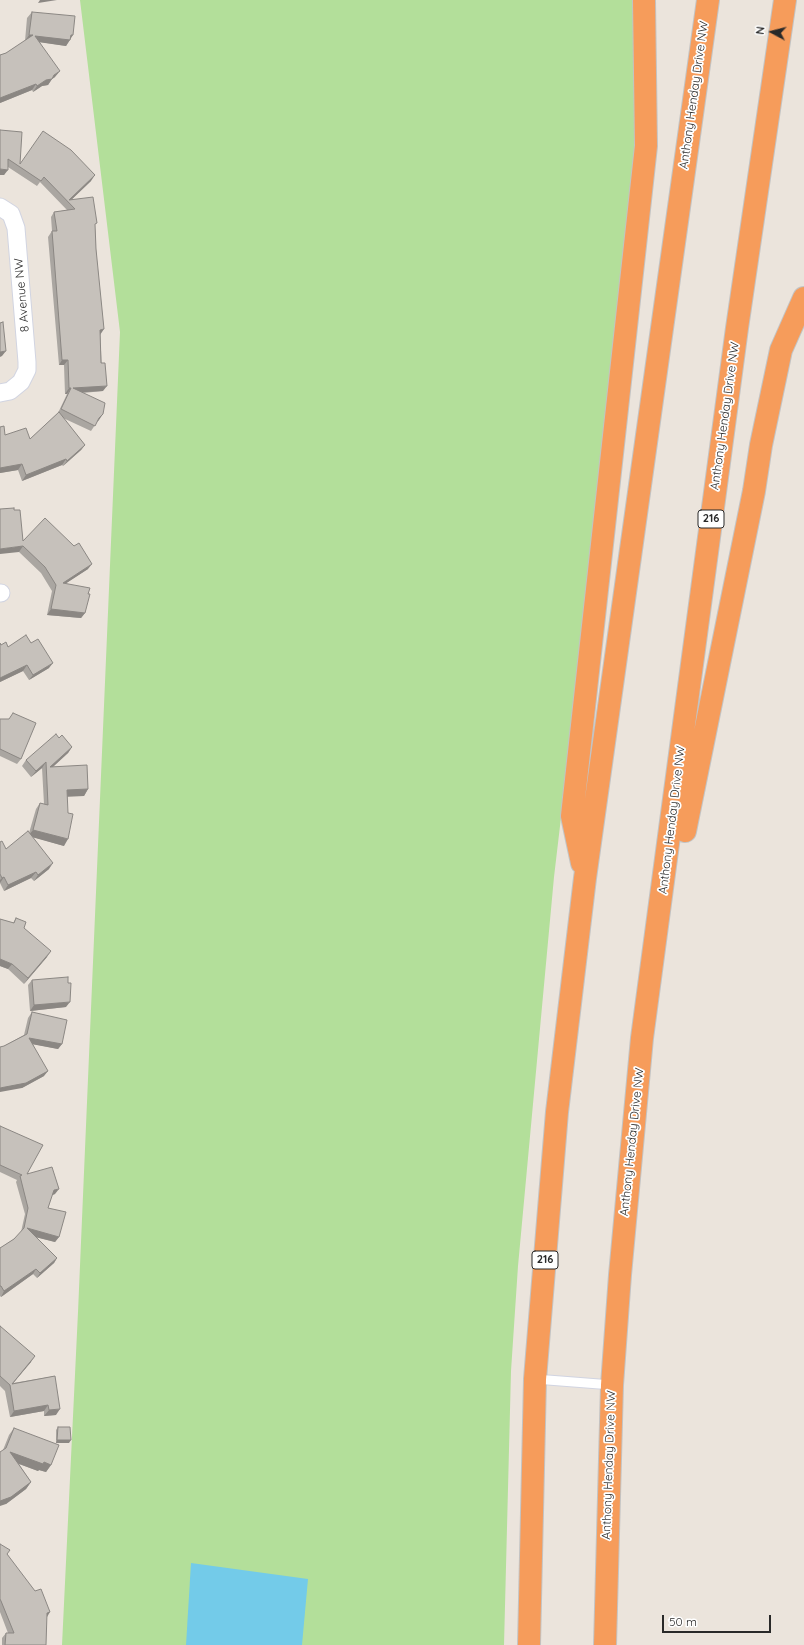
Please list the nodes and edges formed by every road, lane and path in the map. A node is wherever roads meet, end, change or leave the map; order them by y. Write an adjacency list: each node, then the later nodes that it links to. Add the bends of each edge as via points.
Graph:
1 (644, 0): 7 (highway, via 646,146 572,816)
2 (708, 0): 7 (highway, Anthony Henday Drive NW / 216)
3 (785, 0): 8 (highway, Anthony Henday Drive NW / 216, via 737,328)
4 (3, 208): 6 (street, 8 Avenue NW, via 11,214 16,228 27,370 21,382 10,391)
5 (804, 298): 8 (highway, via 782,350 761,445 754,491)
6 (0, 393)
7 (585, 878): 9 (highway, Anthony Henday Drive NW / 216, via 557,1112)
8 (642, 1038): 10 (highway, Anthony Henday Drive NW / 216)
9 (535, 1379): 10 (lane); 11 (highway, Anthony Henday Drive NW / 216)
10 (612, 1385): 12 (highway, Anthony Henday Drive NW / 216)
11 (529, 1645)
12 (605, 1645)

